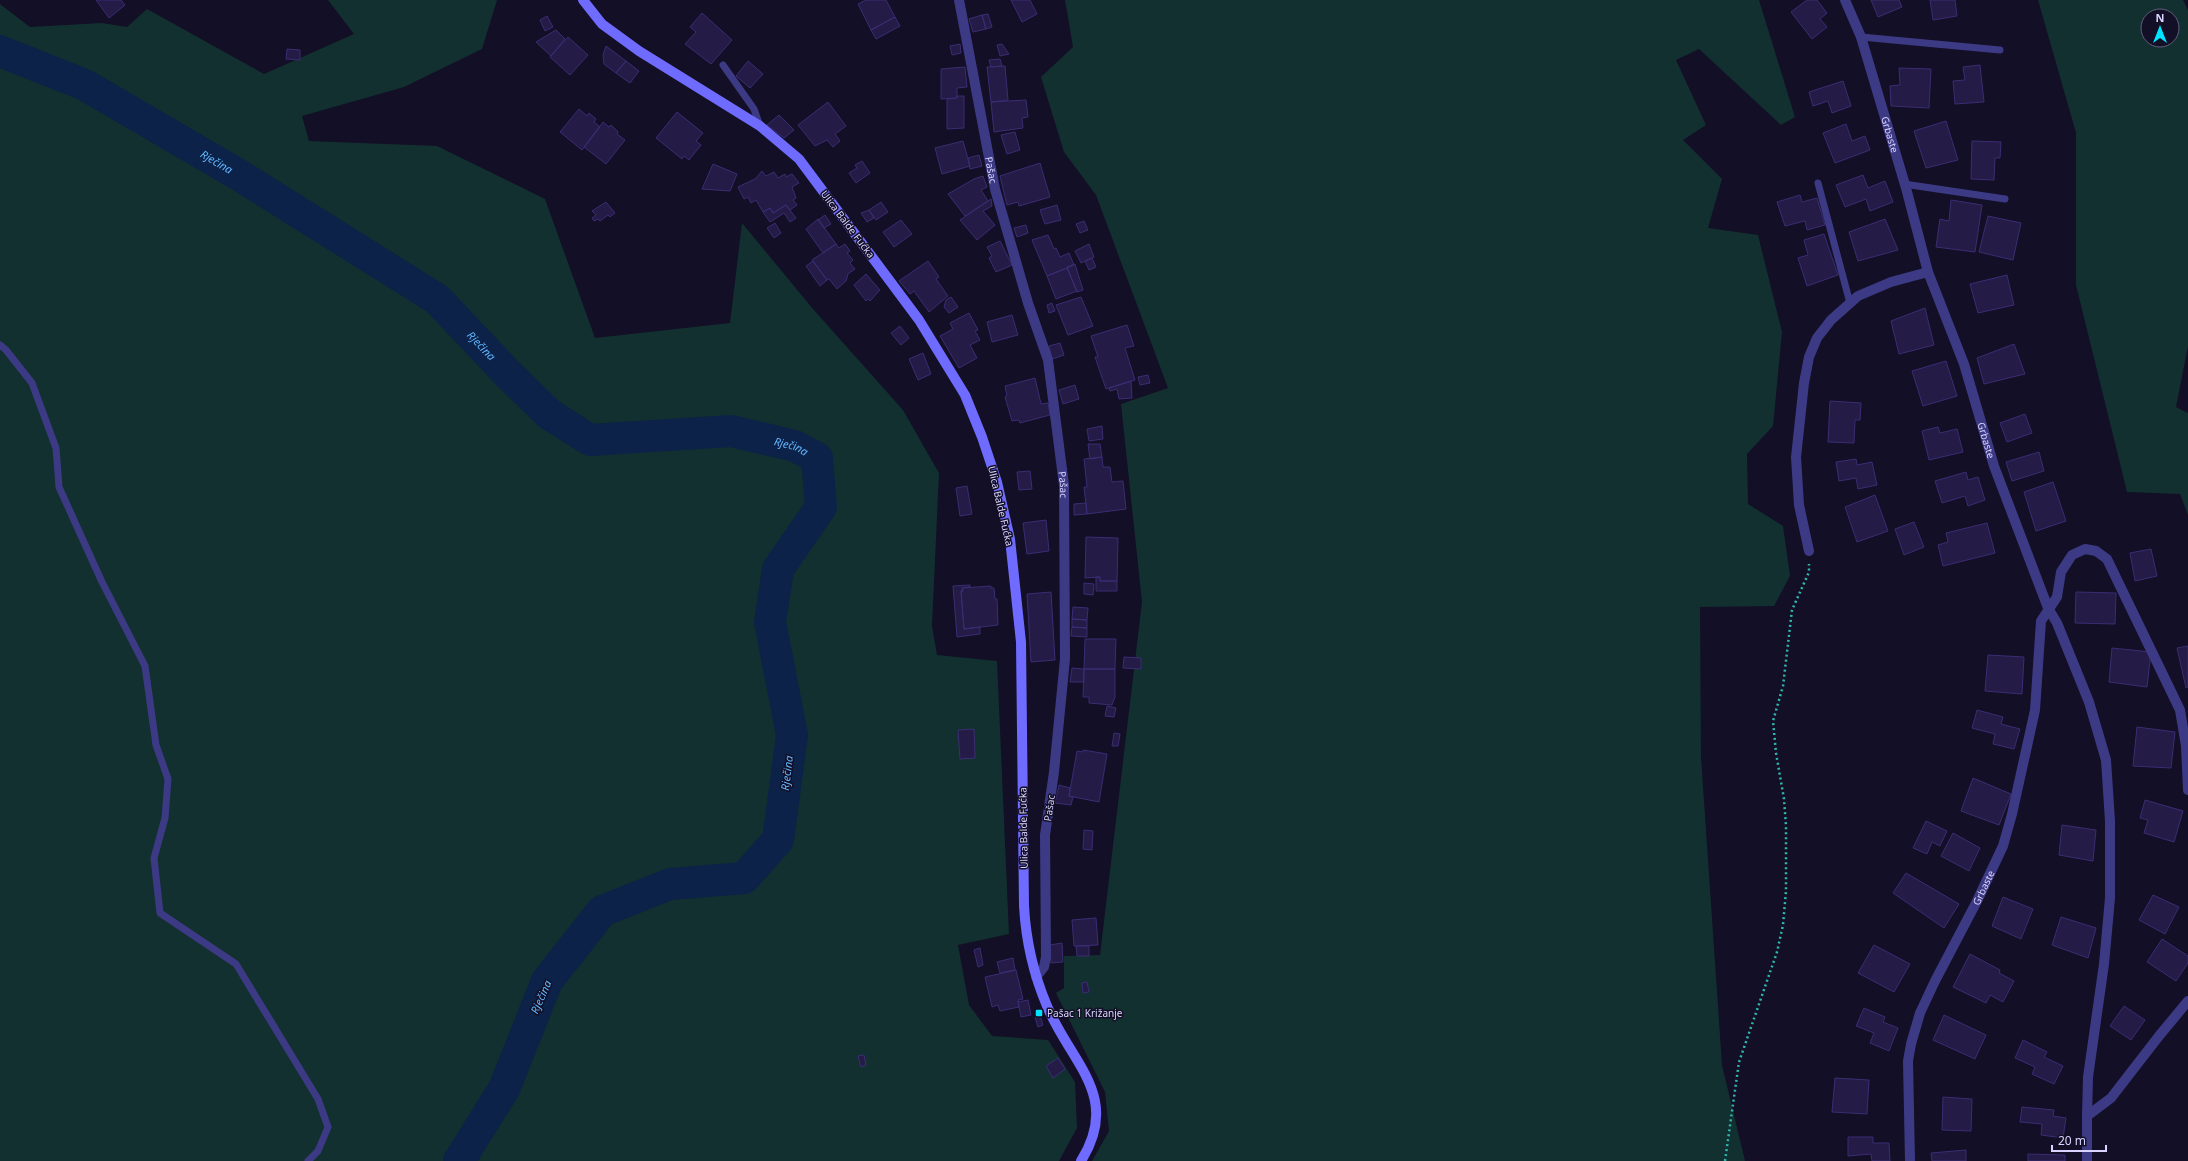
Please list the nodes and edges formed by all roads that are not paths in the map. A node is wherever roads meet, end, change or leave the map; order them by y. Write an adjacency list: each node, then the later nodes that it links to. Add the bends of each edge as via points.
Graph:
1 (584, 0): 7 (main road, Ulica Balde Fućka, via 602,24 627,42)
2 (959, 0): 17 (street, Pašac, via 995,189 1028,303 1048,360 1064,485 1065,659 1046,835 1046,957 1044,967)
3 (1845, 0): 4 (street, Grbaste)
4 (1861, 36): 5 (lane); 9 (street, Grbaste)
5 (2000, 50)
6 (722, 65): 7 (lane, via 754,109)
7 (760, 126): 17 (main road, Ulica Balde Fućka, via 799,159 919,320 965,395 995,476 1010,539 1021,642 1024,906 1027,944)
8 (1818, 183): 12 (lane)
9 (1904, 184): 10 (lane); 11 (street, Grbaste)
10 (2005, 199)
11 (1928, 272): 12 (street, via 1891,282 1858,296); 15 (street, Grbaste, via 1964,364 1994,466)
12 (1850, 303): 14 (street, via 1831,320 1817,338 1809,357 1804,383 1796,480)
13 (0, 345): 20 (lane, via 32,383 56,448 59,487 144,666 156,745 168,779 165,818 154,858 160,913 236,964 318,1099 328,1128 318,1151)
14 (1810, 551)
15 (2048, 608): 16 (street, Grbaste, via 2056,597 2061,572 2072,555 2085,549 2096,551 2107,559 2180,710 2186,746); 19 (street, Grbaste, via 2057,623 2089,702 2106,760 2110,821 2110,898 2104,964 2088,1077); 22 (street, Grbaste, via 2041,621 2034,710 2005,840 1978,901 1920,1013 1911,1044 1908,1061)
16 (2188, 790)
17 (1036, 977): 21 (main road, Ulica Balde Fućka, via 1047,1008 1086,1075 1095,1097 1093,1134)
18 (2188, 1001): 19 (street, via 2112,1098)
19 (2086, 1116): 23 (street, Grbaste)
20 (308, 1161)
21 (1082, 1161)
22 (1910, 1161)
23 (2087, 1161)

